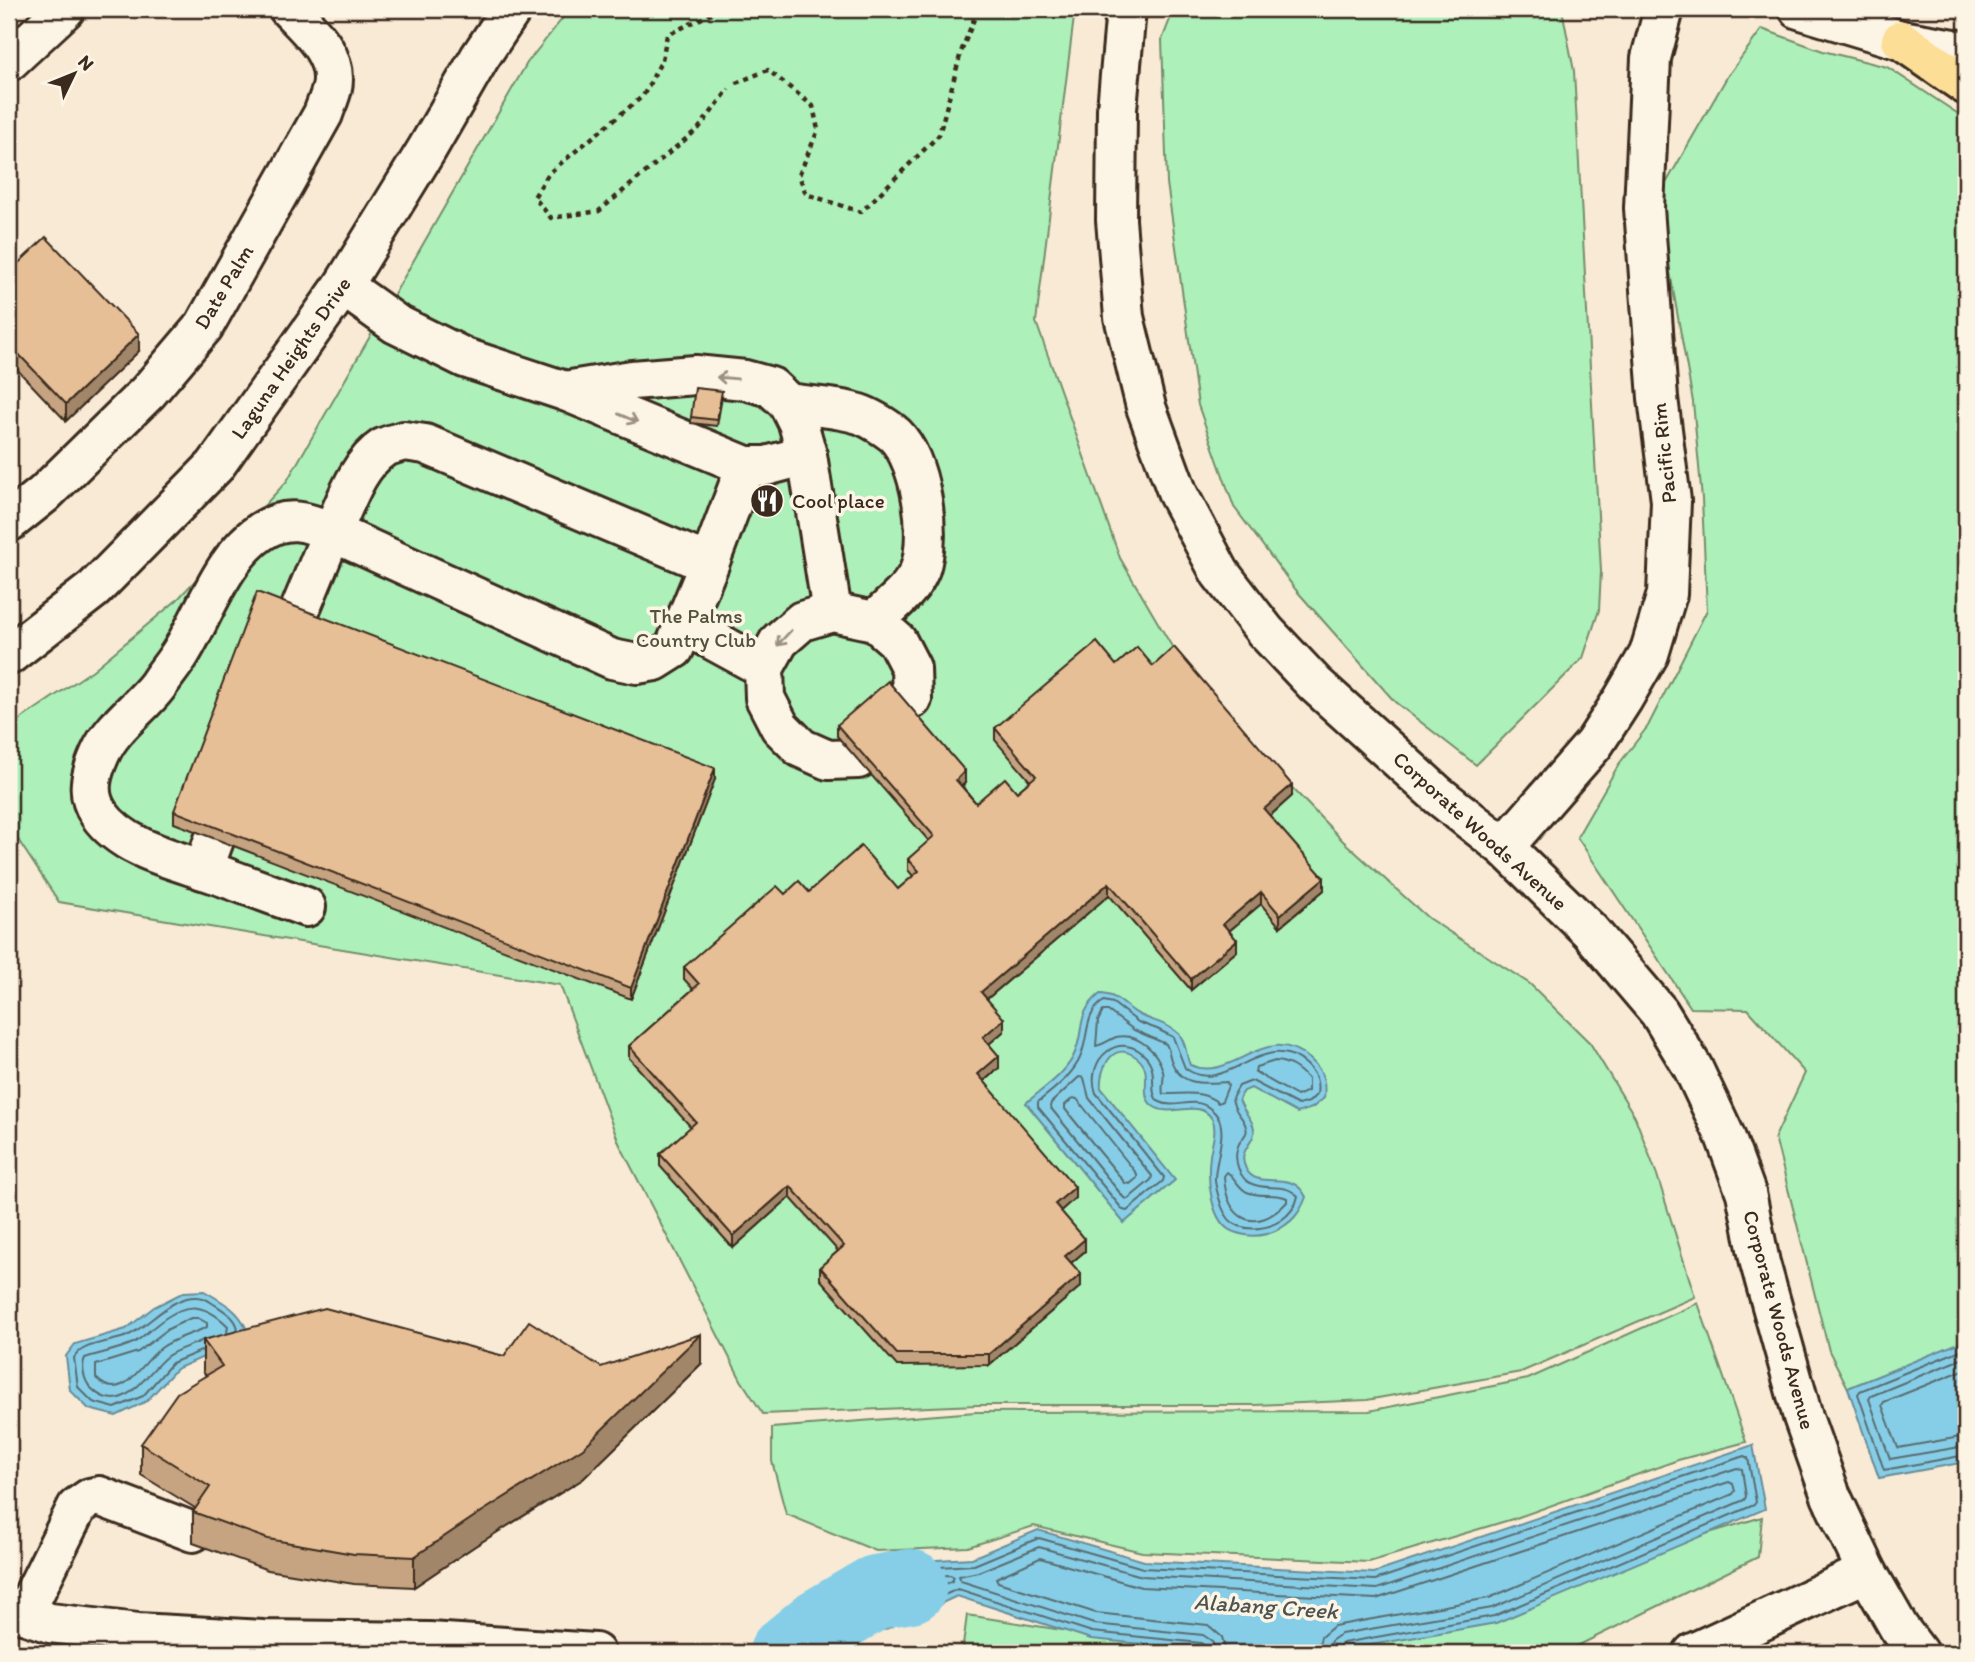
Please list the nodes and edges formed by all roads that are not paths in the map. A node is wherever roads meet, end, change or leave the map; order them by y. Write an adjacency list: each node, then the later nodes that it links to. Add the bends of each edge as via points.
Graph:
1 (65, 9): 9 (street)
2 (289, 9): 16 (street, Date Palm, via 332,62 333,85 323,114 204,326 148,393)
3 (512, 9): 11 (street, Laguna Heights Drive)
4 (1126, 9): 28 (street, Corporate Woods Avenue, via 1117,109 1116,219 1124,317 1146,407 1178,494 1220,573 1265,631 1315,684 1438,795)
5 (1664, 9): 28 (street, Pacific Rim, via 1651,58 1644,208 1671,501 1667,594 1649,654 1594,744)
6 (1799, 9): 7 (street)
7 (1902, 40): 8 (street); 10 (main road)
8 (1966, 51)
9 (9, 61)
10 (1966, 85)
11 (343, 286): 12 (street, via 396,324 465,358); 22 (street, Laguna Heights Drive, via 215,466 94,589)
12 (565, 391): 13 (street, one-way to 12, via 771,387 695,375); 15 (street, one-way to 15)
13 (788, 403): 14 (street); 20 (street, via 861,414 894,435 911,459 921,495 925,543 920,570 905,592)
14 (807, 455): 15 (street, via 766,466); 19 (street)
15 (746, 466): 18 (street)
16 (9, 522)
17 (332, 532): 18 (street, via 368,462 384,448 404,441 425,444); 21 (street, via 612,659 638,664 655,661 674,649); 24 (street); 29 (street, via 298,520 284,520 260,532 236,557 180,654 102,750 93,771 89,792 99,814 121,835 147,850)
18 (709, 564): 21 (street)
19 (832, 612): 20 (street); 23 (street, one-way to 23, via 802,621 779,641)
20 (874, 621): 25 (street, via 897,641 911,668)
21 (685, 625): 23 (street)
22 (9, 655)
23 (764, 668): 27 (street, via 765,698 780,727 800,748 828,760)
24 (269, 690)
25 (912, 699)
26 (246, 754): 29 (street)
27 (858, 758)
28 (1504, 847): 32 (street, Corporate Woods Avenue, via 1590,931 1659,1012 1693,1068 1746,1193 1802,1417 1831,1496)
29 (203, 870): 30 (street)
30 (306, 907)
31 (193, 1532): 33 (street, via 99,1496 90,1498 77,1507)
32 (1867, 1572): 35 (street); 36 (street, Corporate Woods Avenue)
33 (16, 1612): 34 (street, via 50,1623 138,1633 429,1642)
34 (595, 1653)
35 (1693, 1653)
36 (1918, 1653)

